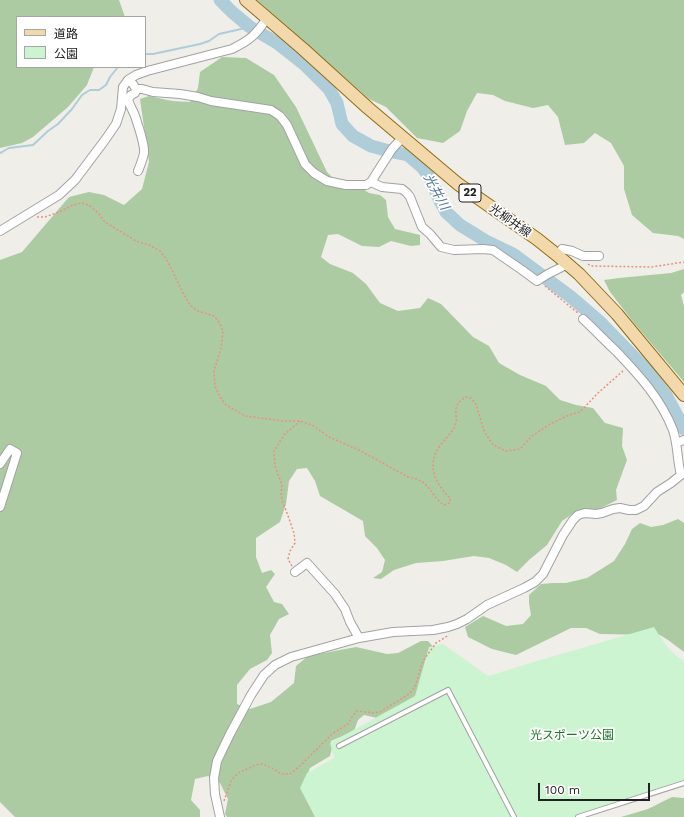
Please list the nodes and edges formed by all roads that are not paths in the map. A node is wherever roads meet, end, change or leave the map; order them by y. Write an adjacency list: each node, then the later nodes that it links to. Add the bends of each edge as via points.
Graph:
1 (246, 0): 2 (main road, 光柳井線 / 22)
2 (264, 22): 3 (street, via 253,36 232,49 147,71); 5 (main road, 光柳井線 / 22, via 303,49)
3 (128, 80): 4 (street); 8 (street, via 124,87 116,124 75,180 59,195)
4 (136, 89): 6 (street, via 128,103 139,127 144,147); 7 (street, via 271,110 287,125 305,164 314,173 327,181 346,185 366,185)
5 (403, 137): 7 (street, via 387,156); 10 (main road, 光柳井線 / 22, via 458,184 537,239)
6 (138, 171)
7 (372, 182): 10 (street, via 382,187 402,189 407,193 422,227 441,248 493,250 536,281 562,267)
8 (0, 231)
9 (599, 256): 10 (street, via 583,256 562,249)
10 (561, 259): 12 (main road, 光柳井線 / 22, via 580,274 617,314)
11 (583, 319): 13 (street, via 649,387)
12 (684, 395)
13 (680, 441): 17 (street, via 678,464 681,475 636,510 620,508 578,515 563,535 543,574 535,582 448,627)
14 (0, 464): 15 (street, via 10,449 17,453)
15 (0, 507)
16 (295, 572): 17 (street, via 307,563 335,594)
17 (358, 638): 20 (street, via 291,657 275,665 264,675 230,734 218,761 214,778)
18 (338, 746): 21 (lane, via 448,690)
19 (684, 784): 22 (lane)
20 (219, 814)
21 (514, 817)
22 (578, 817)

